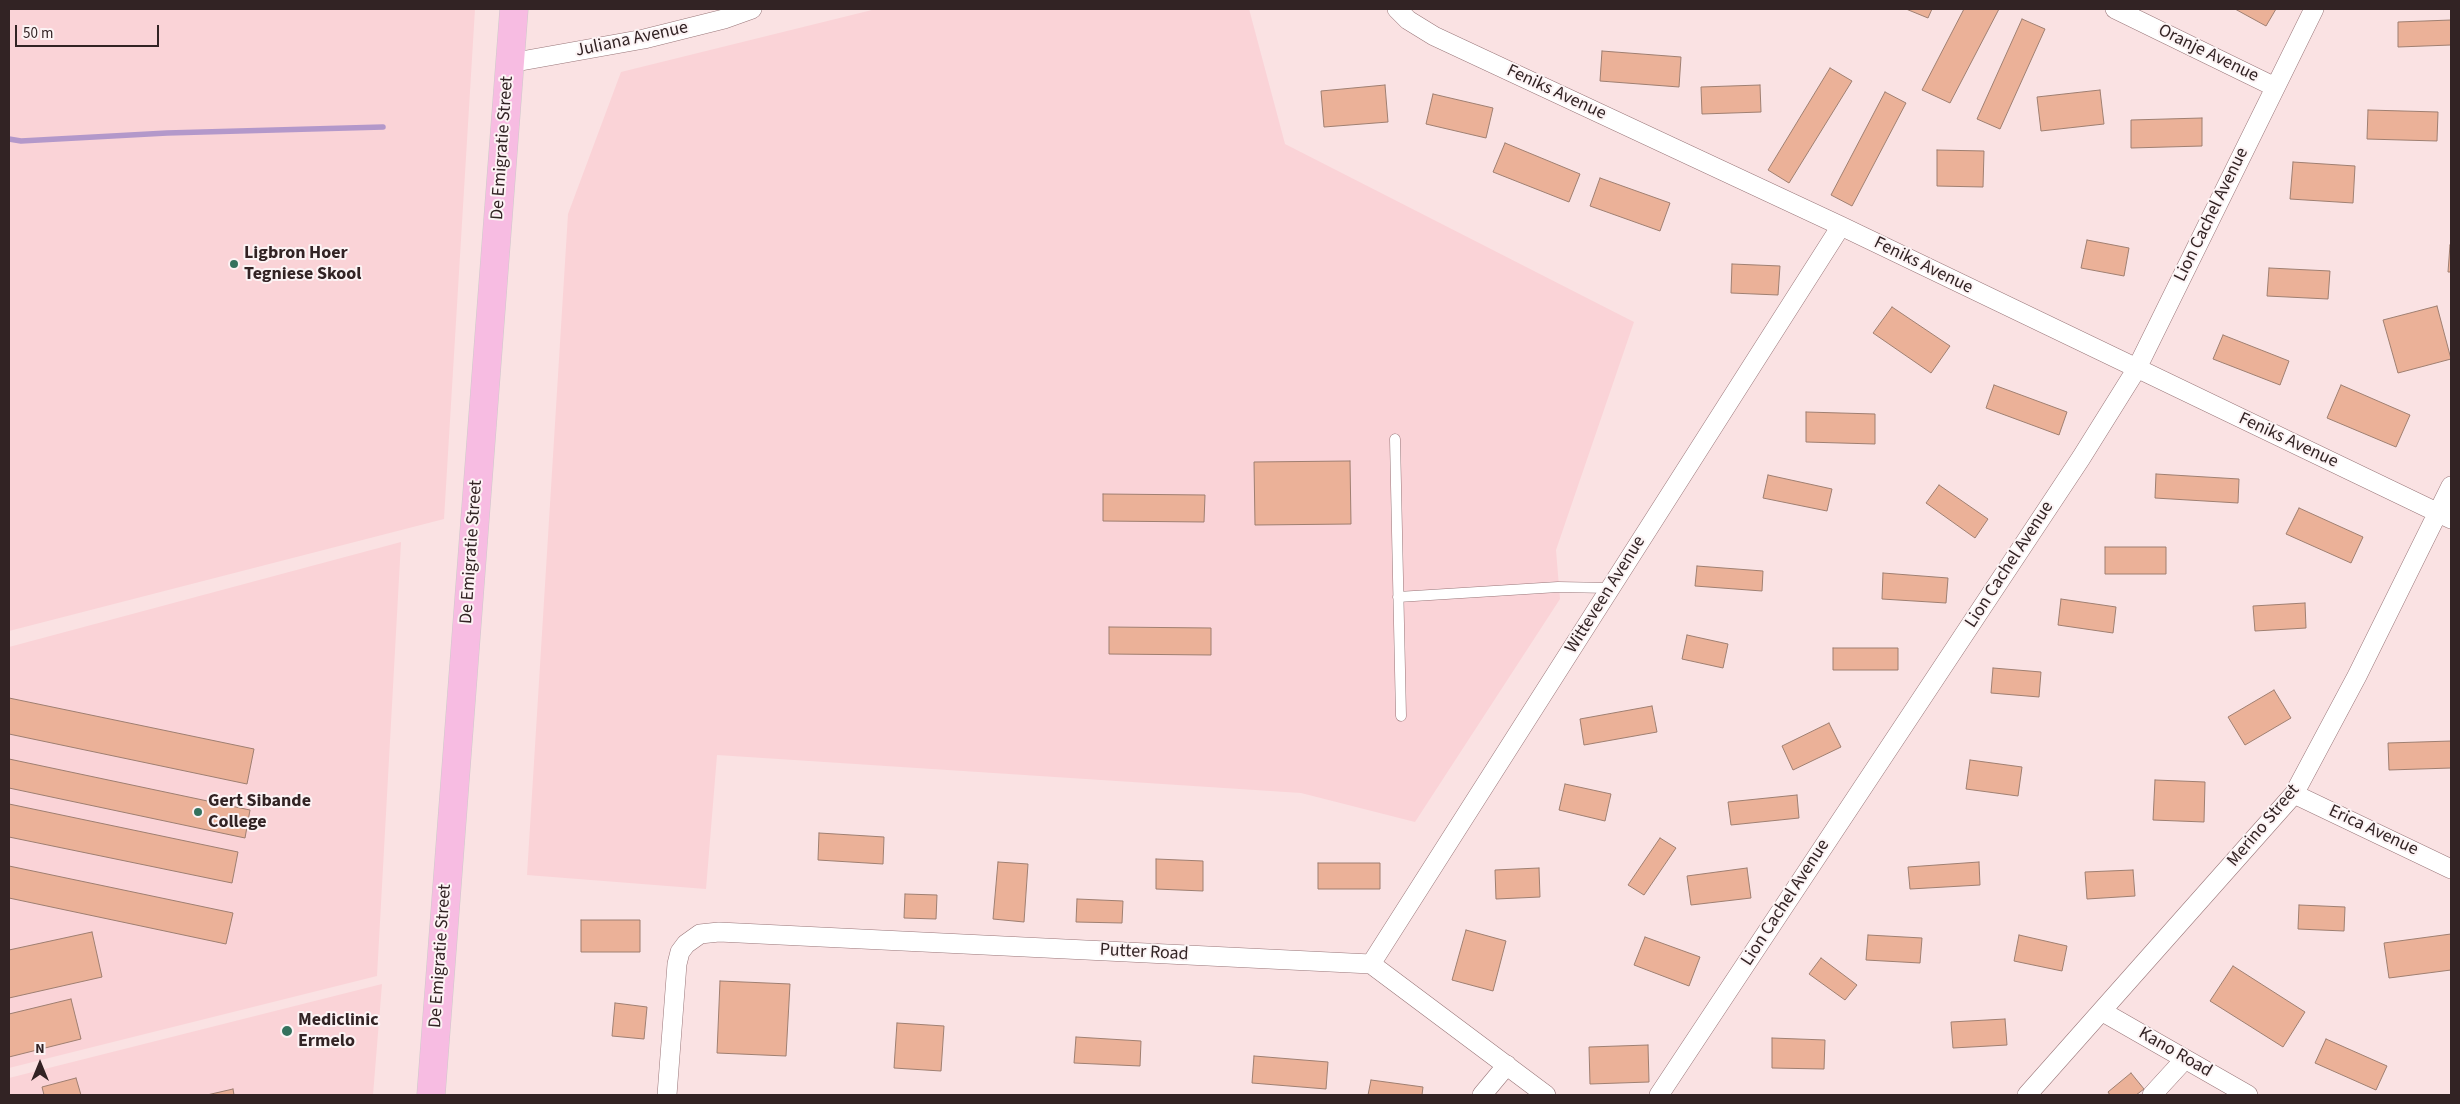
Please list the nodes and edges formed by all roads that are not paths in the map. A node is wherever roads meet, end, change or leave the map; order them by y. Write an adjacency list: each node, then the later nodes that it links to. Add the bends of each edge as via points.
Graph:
1 (514, 9): 7 (highway, De Emigratie Street)
2 (752, 9): 6 (street, Juliana Avenue)
3 (1397, 9): 9 (street, Feniks Avenue, via 1434,36)
4 (2115, 9): 8 (street, Oranje Avenue)
5 (2314, 9): 8 (street, Lion Cachel Avenue)
6 (724, 14): 7 (street, Juliana Avenue, via 644,40)
7 (510, 63): 23 (highway, De Emigratie Street)
8 (2275, 87): 10 (street, Lion Cachel Avenue)
9 (1841, 226): 10 (street, Feniks Avenue); 14 (street, Witteveen Avenue)
10 (2136, 370): 13 (street, Feniks Avenue); 27 (street, Lion Cachel Avenue)
11 (1395, 440): 15 (lane)
12 (2451, 486): 13 (street, Merino Street)
13 (2445, 516): 17 (street, Merino Street)
14 (1610, 588): 15 (lane, via 1558,587); 19 (street, Witteveen Avenue)
15 (1398, 597): 16 (lane)
16 (1401, 716)
17 (2294, 794): 18 (street, Erica Avenue); 20 (street, Merino Street)
18 (2451, 869)
19 (1371, 964): 22 (street); 24 (street, Putter Road, via 790,934 700,934 686,944 677,964)
20 (2103, 1012): 21 (street, Kano Road); 28 (street, Merino Street)
21 (2185, 1059): 29 (street); 30 (street, Kano Road)
22 (1507, 1065): 25 (street); 26 (street)
23 (430, 1095)
24 (667, 1095)
25 (1482, 1095)
26 (1546, 1095)
27 (1659, 1095)
28 (2027, 1095)
29 (2152, 1095)
30 (2248, 1095)

